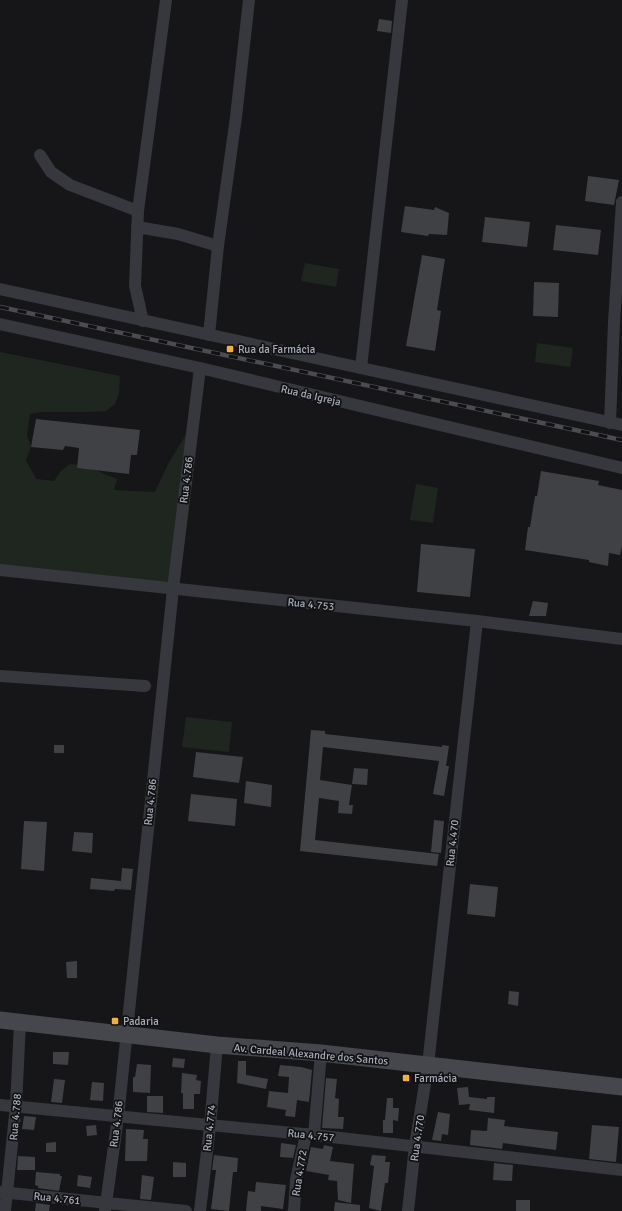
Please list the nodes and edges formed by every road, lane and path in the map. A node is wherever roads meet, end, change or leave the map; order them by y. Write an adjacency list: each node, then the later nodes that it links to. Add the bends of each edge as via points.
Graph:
1 (166, 0): 7 (street)
2 (249, 0): 9 (street)
3 (402, 0): 16 (street)
4 (40, 155): 7 (street, via 61,180)
5 (622, 202): 6 (street)
6 (622, 207): 12 (street)
7 (138, 211): 8 (street)
8 (137, 227): 9 (street, via 178,234); 11 (street, via 135,286)
9 (218, 246): 14 (street)
10 (0, 289): 11 (street)
11 (143, 321): 14 (street)
12 (618, 322): 17 (street)
13 (0, 324): 15 (street, Rua da Igreja)
14 (209, 335): 16 (street)
15 (200, 368): 18 (street, Rua da Igreja); 20 (street, Rua 4.786)
16 (361, 368): 17 (street)
17 (616, 424)
18 (622, 468)
19 (0, 570): 20 (street, Rua 4.753)
20 (173, 589): 21 (street, Rua 4.753); 27 (street, Rua 4.786)
21 (477, 621): 22 (street, Rua 4.753); 30 (street, Rua 4.470)
22 (622, 639)
23 (0, 676): 24 (street)
24 (145, 686)
25 (0, 1020): 26 (main road, Av. Cardeal Alexandre dos Santos)
26 (20, 1022): 27 (main road, Av. Cardeal Alexandre dos Santos); 33 (street, Rua 4.788)
27 (126, 1035): 28 (main road, Av. Cardeal Alexandre dos Santos); 34 (street, Rua 4.786)
28 (217, 1045): 29 (main road, Av. Cardeal Alexandre dos Santos); 35 (street, Rua 4.774)
29 (321, 1053): 30 (main road, Av. Cardeal Alexandre dos Santos); 36 (street, Rua 4.772)
30 (428, 1065): 31 (main road, Av. Cardeal Alexandre dos Santos); 37 (street, Rua 4.770)
31 (622, 1088)
32 (0, 1105): 33 (street, Rua 4.757)
33 (16, 1106): 34 (street, Rua 4.757); 39 (street, Rua 4.788)
34 (118, 1117): 35 (street, Rua 4.757); 40 (street, Rua 4.786)
35 (210, 1126): 36 (street, Rua 4.757); 43 (street, Rua 4.774)
36 (310, 1135): 37 (street, Rua 4.757); 44 (street, Rua 4.772, via 296,1180)
37 (415, 1146): 38 (street, Rua 4.757); 45 (street, Rua 4.770)
38 (622, 1170)
39 (4, 1192): 40 (street, Rua 4.761); 41 (street, Rua 4.788)
40 (106, 1207): 42 (street, Rua 4.761)
41 (5, 1211)
42 (186, 1211)
43 (200, 1211)
44 (294, 1211)
45 (408, 1211)

